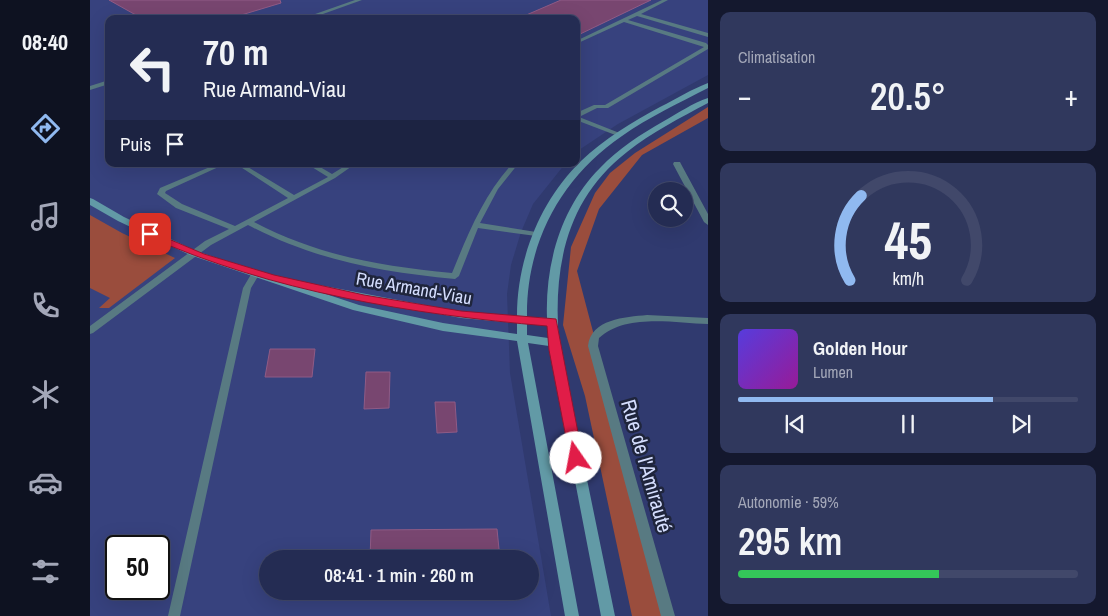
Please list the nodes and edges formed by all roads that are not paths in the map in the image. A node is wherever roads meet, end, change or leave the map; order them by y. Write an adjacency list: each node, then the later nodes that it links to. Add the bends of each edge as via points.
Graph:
1 (360, 0): 4 (lane)
2 (666, 0): 3 (lane)
3 (636, 14): 5 (lane); 6 (lane)
4 (315, 15)
5 (624, 20): 7 (lane); 12 (lane, via 704,44 706,48 606,107 596,106)
6 (708, 35)
7 (580, 41)
8 (105, 83): 10 (lane)
9 (708, 85): 14 (main road)
10 (90, 88)
11 (708, 100): 33 (main road, via 623,150 580,197 568,218 555,263)
12 (580, 115)
13 (580, 119): 14 (lane)
14 (620, 135): 28 (main road, via 589,158 561,188)
15 (676, 164): 25 (street)
16 (215, 167): 27 (lane, via 163,190 161,194 179,206)
17 (244, 167): 22 (lane)
18 (315, 167): 21 (lane)
19 (348, 167): 21 (lane)
20 (513, 167): 26 (lane, via 496,188)
21 (333, 177): 22 (lane)
22 (294, 198): 24 (lane)
23 (90, 201): 29 (main road, Rue Armand-Viau, via 120,220)
24 (249, 222): 26 (lane, via 289,244 328,256 416,273 455,276); 27 (lane)
25 (708, 222)
26 (476, 225): 28 (lane)
27 (236, 229): 29 (lane)
28 (536, 234): 32 (main road, via 525,285)
29 (193, 253): 30 (main road, Rue Armand-Viau); 35 (lane)
30 (256, 273): 31 (main road, Rue Armand-Viau); 38 (lane, via 247,288)
31 (272, 278): 32 (main road, Rue Armand-Viau, via 461,315); 36 (main road, Rue Armand-Viau, via 357,308 443,328)
32 (522, 320): 33 (main road, Rue Armand-Viau); 36 (main road)
33 (552, 322): 37 (main road)
34 (708, 322): 41 (street, Rue de l'Amirauté, via 625,320 599,328 594,337 593,346)
35 (90, 331)
36 (522, 338): 37 (main road, Rue Armand-Viau); 39 (main road)
37 (554, 343): 40 (main road)
38 (174, 616)
39 (572, 616)
40 (608, 616)
41 (668, 616)

